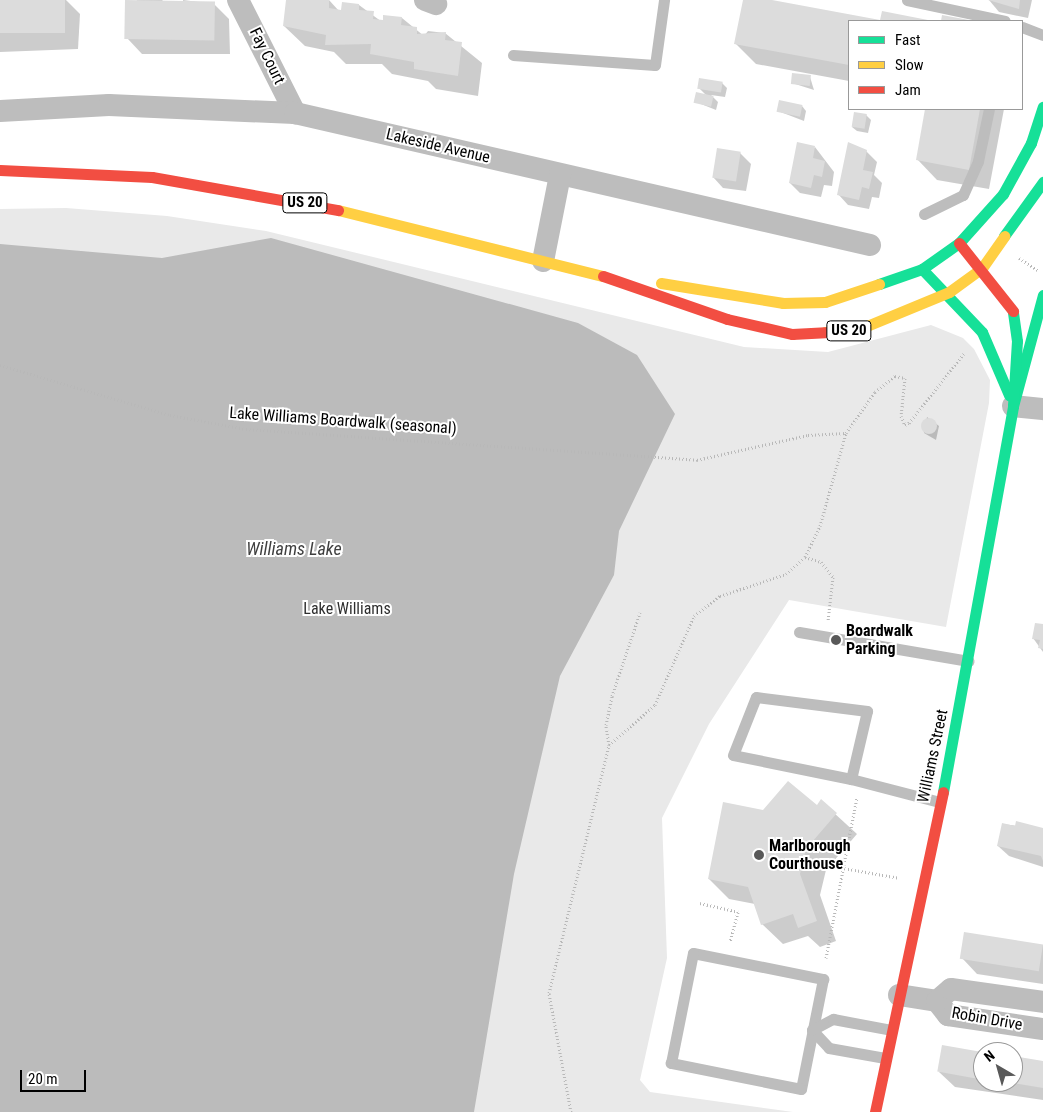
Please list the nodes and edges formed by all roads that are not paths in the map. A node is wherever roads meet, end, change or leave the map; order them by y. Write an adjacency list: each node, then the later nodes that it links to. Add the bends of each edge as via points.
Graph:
1 (238, 0): 11 (street, Fay Court)
2 (664, 0): 7 (lane, via 655,65)
3 (907, 0): 4 (lane)
4 (1000, 20)
5 (1023, 27): 6 (lane)
6 (1043, 35)
7 (513, 55)
8 (1043, 107): 16 (main road, US 20, via 1031,142 1003,194)
9 (989, 110): 15 (lane, via 978,161 963,195)
10 (0, 111): 11 (street, Lakeside Avenue, via 109,105)
11 (295, 113): 13 (street, Lakeside Avenue)
12 (0, 170): 18 (main road, US 20, via 99,173 208,185 322,206)
13 (560, 175): 17 (street, Lakeside Avenue); 18 (street)
14 (1043, 182): 19 (main road, US 20)
15 (924, 214)
16 (959, 243): 19 (main road, Williams Street); 20 (main road, US 20)
17 (870, 245)
18 (543, 260): 21 (main road, US 20)
19 (982, 268): 22 (main road, US 20); 24 (main road, Williams Street, via 1012,307 1017,341)
20 (922, 269): 21 (main road, US 20, via 825,302 800,303); 22 (main road)
21 (603, 276): 22 (main road, US 20, via 727,319 792,334 858,330)
22 (949, 292): 24 (main road, via 982,332)
23 (1043, 295): 24 (main road)
24 (1013, 406): 25 (street); 27 (main road, Williams Street)
25 (1043, 409)
26 (799, 632): 27 (lane)
27 (968, 661): 29 (main road, Williams Street)
28 (856, 781): 28 (lane, via 866,711 756,697 733,755); 29 (lane)
29 (940, 802): 30 (main road, Williams Street)
30 (898, 994): 31 (street, Robin Drive); 35 (main road, Williams Street)
31 (937, 1000): 32 (street, Robin Drive, via 951,989); 33 (street, Robin Drive, via 948,1015)
32 (1043, 1002)
33 (1043, 1029)
34 (812, 1030): 34 (lane, via 823,979 693,953 671,1063 801,1089); 35 (lane, via 833,1019); 36 (lane, via 829,1048)
35 (891, 1030): 36 (main road, Williams Street)
36 (886, 1058): 37 (main road, Williams Street)
37 (875, 1112)

